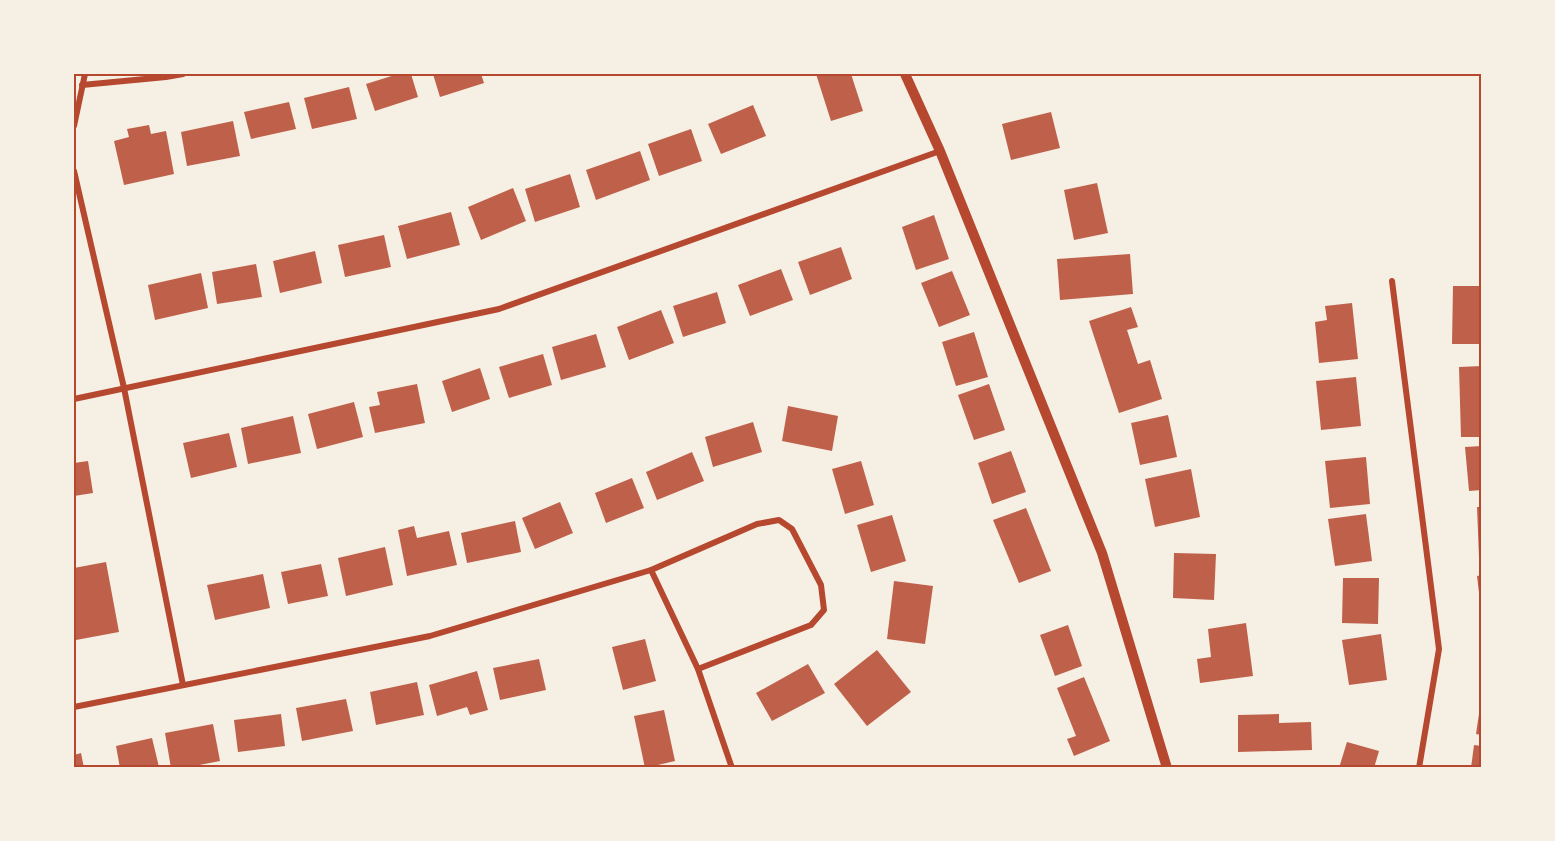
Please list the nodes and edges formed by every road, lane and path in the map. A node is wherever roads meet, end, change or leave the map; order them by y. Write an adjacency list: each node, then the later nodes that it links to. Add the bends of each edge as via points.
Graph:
1 (85, 74): 4 (street)
2 (183, 74): 4 (street)
3 (904, 74): 6 (street)
4 (82, 85): 5 (street)
5 (74, 126)
6 (940, 151): 9 (street, via 499,309); 16 (street, via 1102,553)
7 (74, 171): 9 (street)
8 (1392, 281): 17 (street, via 1439,649)
9 (124, 388): 10 (street); 13 (street)
10 (74, 399)
11 (651, 570): 12 (street); 12 (street, via 757,524 779,520 792,529 821,585 824,610 811,625); 13 (street, via 430,636)
12 (698, 669): 15 (street)
13 (183, 685): 14 (street)
14 (74, 707)
15 (732, 768)
16 (1167, 768)
17 (1419, 768)

